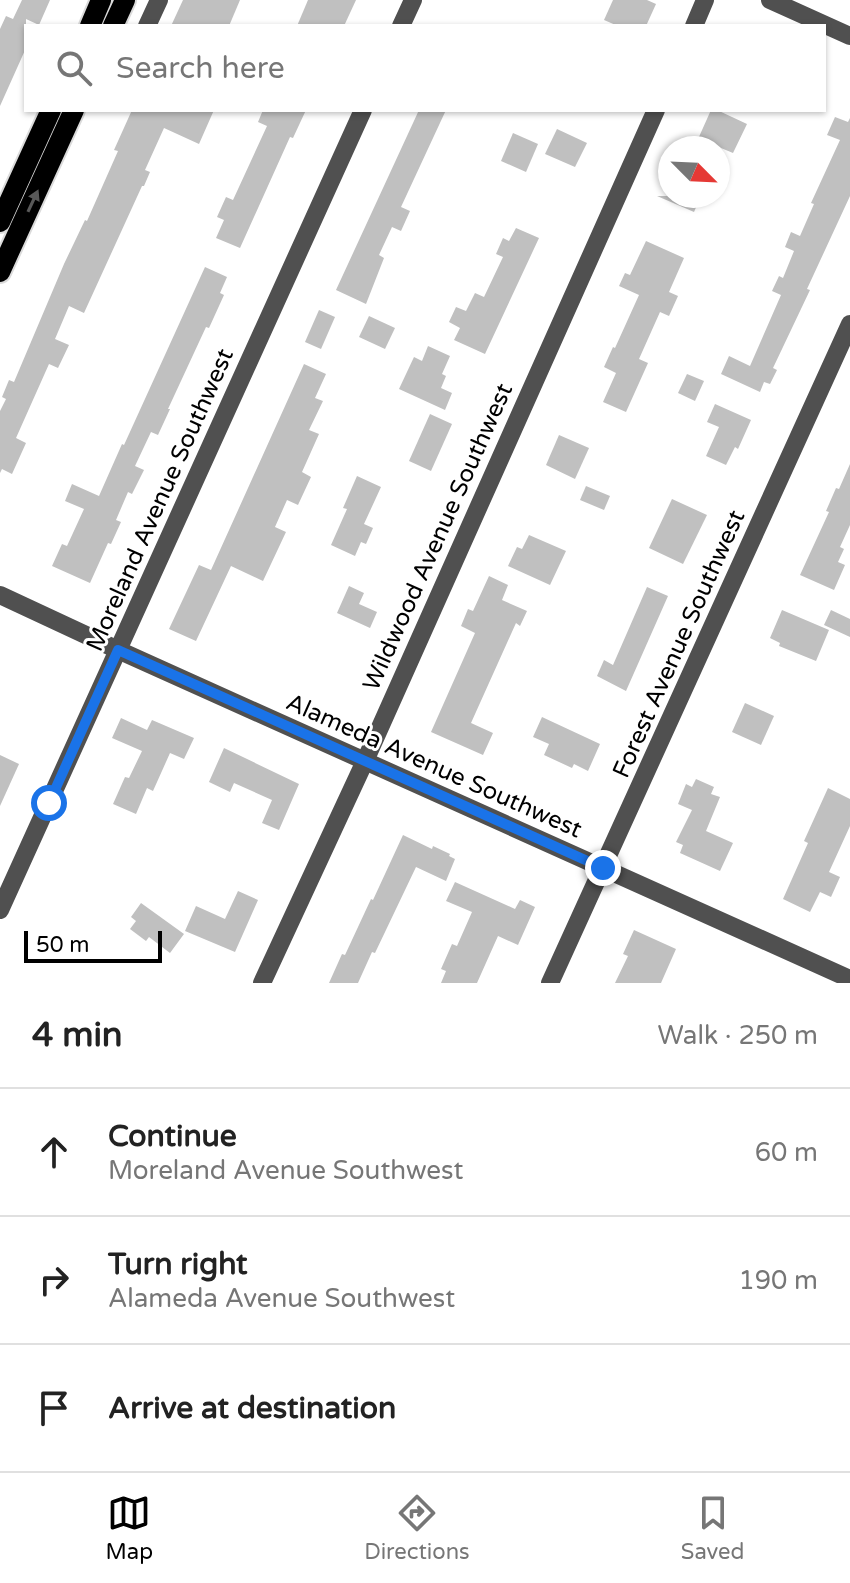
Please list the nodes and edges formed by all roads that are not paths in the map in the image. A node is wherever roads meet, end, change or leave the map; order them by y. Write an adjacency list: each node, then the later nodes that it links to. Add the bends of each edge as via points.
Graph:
1 (101, 0): 8 (main road)
2 (125, 0): 9 (main road)
3 (159, 0): 10 (street)
4 (413, 0): 11 (street)
5 (705, 0): 12 (street)
6 (770, 0): 7 (street)
7 (812, 9): 13 (street)
8 (91, 24)
9 (114, 24)
10 (148, 24)
11 (402, 24)
12 (695, 24)
13 (850, 36)
14 (50, 112): 18 (main road)
15 (73, 112): 19 (main road, one-way to 15)
16 (362, 112): 22 (street, Moreland Avenue Southwest)
17 (655, 112): 23 (street, Wildwood Avenue Southwest)
18 (0, 222)
19 (0, 272)
20 (850, 324): 24 (street, Forest Avenue Southwest)
21 (0, 595): 22 (street, Alameda Avenue Southwest)
22 (118, 650): 23 (street, Alameda Avenue Southwest); 25 (street, Moreland Avenue Southwest)
23 (365, 761): 24 (street, Alameda Avenue Southwest); 27 (street, Wildwood Avenue Southwest)
24 (603, 868): 26 (street, Alameda Avenue Southwest); 28 (street, Forest Avenue Southwest)
25 (0, 910)
26 (849, 980)
27 (262, 983)
28 (550, 983)

